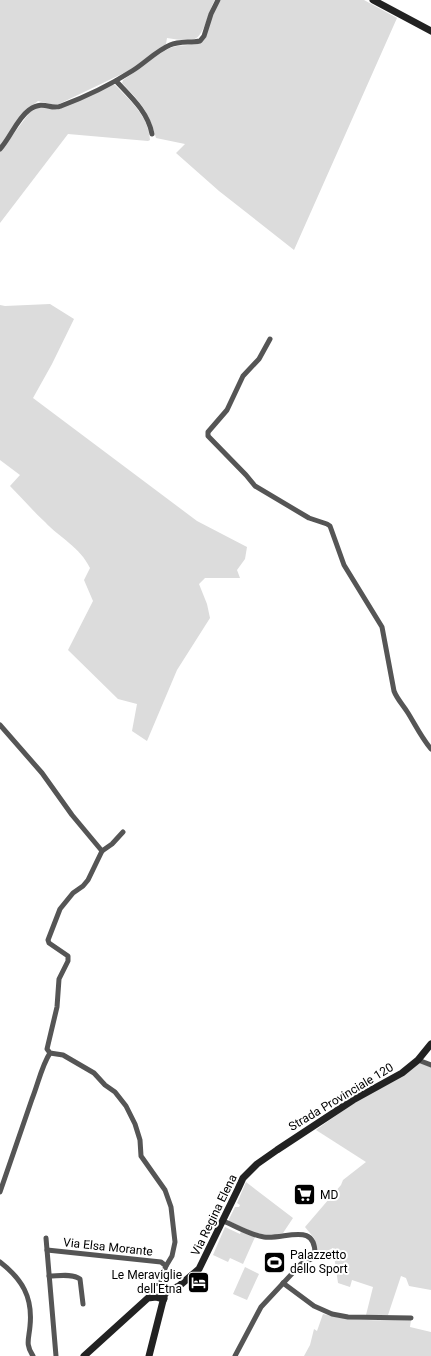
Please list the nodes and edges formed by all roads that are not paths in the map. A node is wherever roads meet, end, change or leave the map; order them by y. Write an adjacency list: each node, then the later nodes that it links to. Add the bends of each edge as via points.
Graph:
1 (218, 0): 4 (street, via 200,41 170,45)
2 (378, 1): 3 (street)
3 (431, 31)
4 (116, 81): 5 (street, via 139,106); 6 (street, via 59,107 42,104 36,106 28,111)
5 (152, 134)
6 (0, 149)
7 (270, 339): 9 (street, via 258,359 243,376 227,410 208,432 208,436 255,486 309,518 330,526 344,565 382,628 394,691 420,735)
8 (0, 725): 11 (street, via 42,773)
9 (431, 748)
10 (124, 832): 11 (street)
11 (102, 852): 13 (street, via 88,880 60,908 48,940 68,956 59,979 57,1007 47,1049)
12 (431, 1044): 14 (street, Strada Provinciale 120)
13 (50, 1053): 17 (street); 22 (street, via 63,1054 94,1073 126,1106 140,1140 141,1156 164,1190 171,1207 176,1242)
14 (418, 1060): 15 (street); 16 (street, Strada Provinciale 120, via 402,1073 353,1100)
15 (431, 1065)
16 (257, 1164): 18 (street, Via Regina Elena, via 244,1178)
17 (0, 1192)
18 (223, 1221): 24 (street, via 258,1236 299,1234 310,1238 315,1245 315,1257 301,1264); 25 (street, Via Regina Elena, via 199,1268)
19 (46, 1238): 20 (street)
20 (47, 1250): 22 (street, Via Elsa Morante, via 160,1262); 23 (street)
21 (0, 1262): 28 (street, via 14,1273 29,1299 30,1324 27,1342)
22 (166, 1266): 25 (street, via 160,1281)
23 (49, 1276): 26 (street, via 78,1277); 29 (street)
24 (283, 1283): 27 (street, via 314,1306 332,1314 348,1317); 32 (street, via 261,1307)
25 (164, 1296): 30 (street, via 148,1298); 31 (street)
26 (82, 1304)
27 (411, 1318)
28 (33, 1356)
29 (56, 1356)
30 (84, 1356)
31 (149, 1356)
32 (235, 1356)

